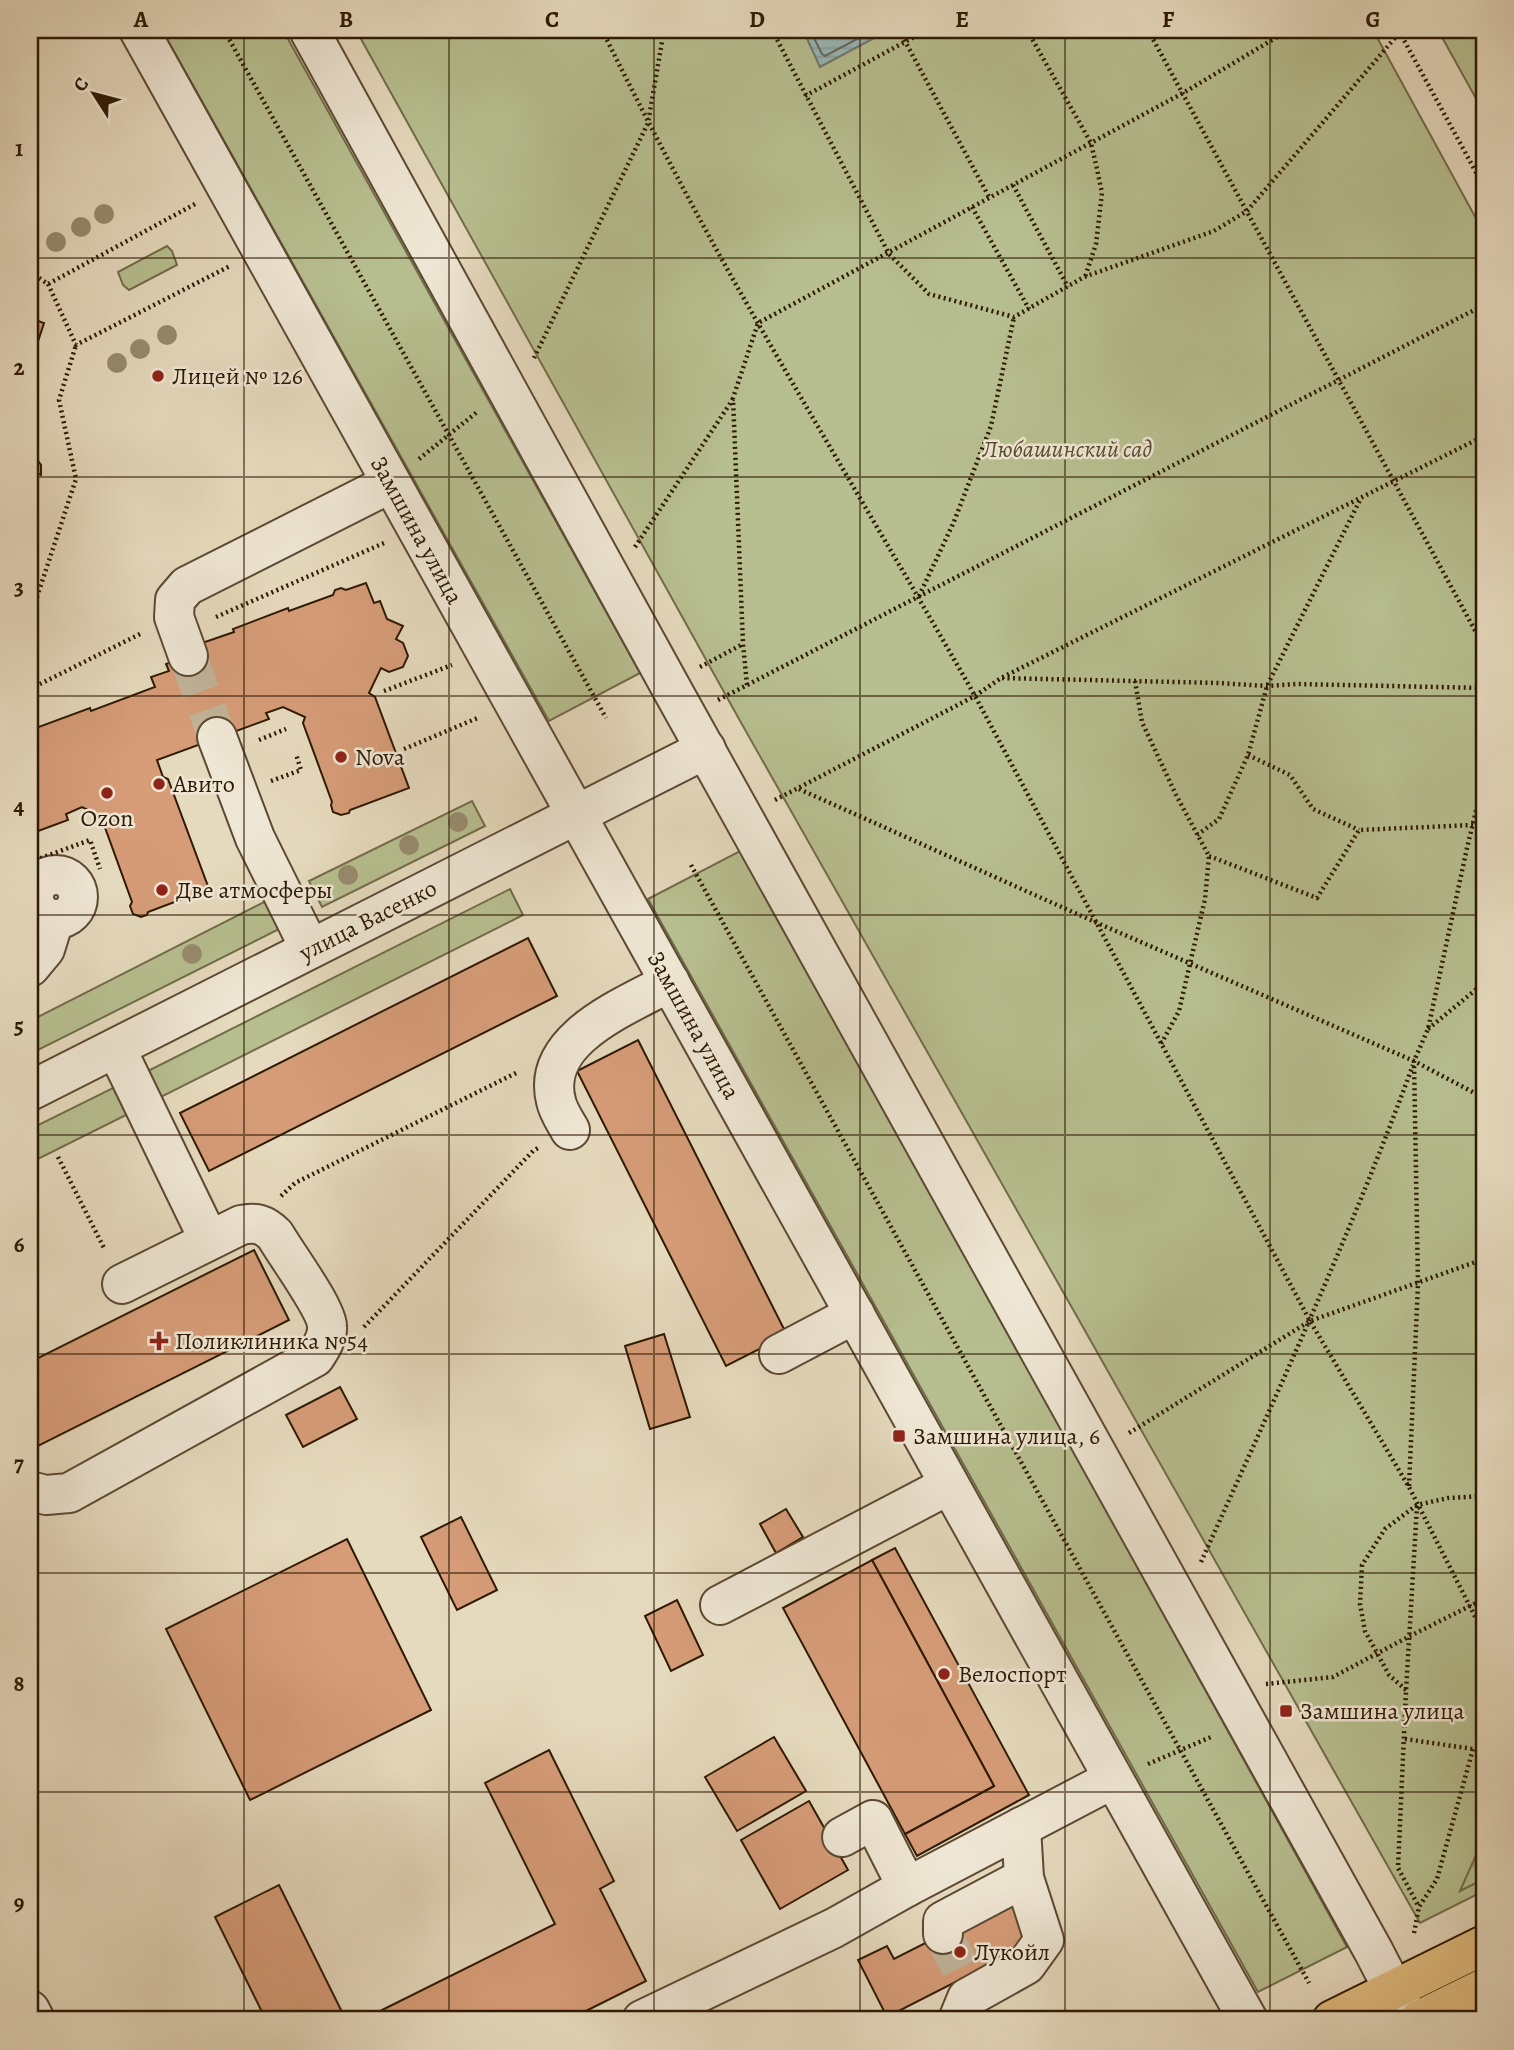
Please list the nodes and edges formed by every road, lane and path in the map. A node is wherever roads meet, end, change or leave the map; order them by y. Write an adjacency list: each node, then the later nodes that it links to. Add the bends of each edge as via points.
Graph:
1 (139, 30): 20 (street, Замшина улица)
2 (224, 30): 38 (path)
3 (309, 30): 36 (street)
4 (601, 30): 16 (path)
5 (664, 30): 16 (path)
6 (772, 30): 15 (path)
7 (899, 30): 13 (path)
8 (927, 30): 13 (path)
9 (1027, 30): 17 (path)
10 (1148, 30): 14 (path)
11 (1289, 30): 14 (path)
12 (1399, 31): 19 (path); 23 (path)
13 (905, 42): 15 (path); 21 (path)
14 (1183, 93): 17 (path); 23 (path)
15 (805, 96): 24 (path)
16 (648, 123): 33 (path); 36 (path, via 529,367)
17 (1091, 143): 18 (path); 27 (path, via 1102,193 1096,243)
18 (1013, 185): 21 (path); 29 (path)
19 (1484, 187)
20 (227, 188): 28 (path); 41 (street, Замшина улица)
21 (989, 197): 22 (path)
22 (971, 207): 24 (path); 31 (path)
23 (1247, 211): 27 (path, via 1214,231); 35 (path)
24 (889, 254): 32 (path, via 929,293); 33 (path)
25 (237, 263): 34 (path)
26 (30, 272): 28 (path)
27 (1084, 277): 29 (path)
28 (48, 284): 34 (path)
29 (1068, 287): 31 (path)
30 (1484, 305): 35 (path)
31 (1029, 309): 32 (path)
32 (1014, 317): 45 (path, via 991,426)
33 (758, 323): 37 (path); 45 (path)
34 (76, 345): 46 (path, via 59,400 76,479)
35 (1339, 379): 40 (path); 45 (path)
36 (506, 387): 38 (path); 64 (street)
37 (733, 398): 44 (path); 48 (path)
38 (448, 435): 41 (path); 62 (path)
39 (1484, 436): 40 (path)
40 (1396, 482): 42 (path); 49 (path)
41 (391, 483): 47 (street, via 187,586 175,600); 72 (street, Замшина улица)
42 (1360, 500): 52 (path); 55 (path)
43 (390, 540): 47 (path)
44 (632, 552)
45 (919, 596): 54 (path); 59 (path)
46 (30, 618)
47 (181, 635): 57 (path)
48 (743, 643): 51 (path); 54 (path)
49 (1484, 648)
50 (458, 663): 58 (path)
51 (696, 669)
52 (1001, 678): 53 (path); 59 (path)
53 (1135, 681): 55 (path); 76 (path, via 1142,722)
54 (747, 685): 60 (path)
55 (1267, 686): 56 (path); 67 (path)
56 (1484, 688)
57 (30, 689)
58 (384, 691)
59 (975, 696): 70 (path); 82 (path)
60 (714, 702)
61 (486, 715): 65 (path)
62 (606, 718)
63 (217, 737): 83 (street, via 255,838)
64 (706, 749): 72 (street, улица Васенко); 121 (street)
65 (404, 750)
66 (296, 754): 69 (path, via 301,770)
67 (1248, 755): 75 (path, via 1290,775 1313,809); 76 (path, via 1219,819)
68 (1484, 778): 73 (path)
69 (267, 783)
70 (798, 789): 71 (path); 82 (path)
71 (770, 802)
72 (576, 815): 83 (street, улица Васенко); 86 (street, Замшина улица)
73 (1472, 825): 74 (path); 75 (path); 88 (path)
74 (1484, 827)
75 (1359, 830): 77 (path, via 1317,898)
76 (1198, 835): 77 (path)
77 (1209, 856): 84 (path, via 1205,899)
78 (30, 862): 80 (path, via 90,840)
79 (691, 865): 125 (path)
80 (100, 869)
81 (54, 919): 85 (street, via 45,949)
82 (1095, 922): 84 (path); 89 (path)
83 (310, 949): 90 (street, улица Васенко)
84 (1190, 963): 89 (path, via 1179,1010); 91 (path)
85 (30, 967)
86 (670, 982): 95 (street, via 586,1029 569,1046 554,1083 556,1102); 102 (street, Замшина улица)
87 (1484, 984): 88 (path)
88 (1428, 1029): 91 (path)
89 (1161, 1044): 103 (path)
90 (116, 1048): 93 (street, улица Васенко); 98 (street)
91 (1414, 1060): 94 (path); 101 (path); 103 (path)
92 (520, 1071): 97 (path, via 295,1184)
93 (30, 1091)
94 (1484, 1098)
95 (569, 1130): 104 (path, via 533,1151 362,1328)
96 (58, 1157): 100 (path)
97 (259, 1224): 98 (street, via 241,1225); 104 (street, via 275,1236 324,1313 328,1328)
98 (209, 1240): 100 (street)
99 (1484, 1259): 101 (path)
100 (122, 1284)
101 (1418, 1284): 103 (path); 108 (path)
102 (855, 1314): 105 (street); 107 (street, Замшина улица)
103 (1310, 1321): 106 (path); 108 (path); 112 (path)
104 (324, 1343): 109 (street, via 315,1357 69,1493)
105 (779, 1354)
106 (1122, 1437)
107 (949, 1485): 114 (street); 126 (street, Замшина улица)
108 (1409, 1487): 111 (path)
109 (30, 1491)
110 (1484, 1496): 111 (path, via 1448,1497)
111 (1418, 1505): 115 (path); 117 (path); 118 (path, via 1385,1529 1362,1565 1364,1631)
112 (1196, 1572)
113 (1484, 1599): 115 (path)
114 (720, 1605)
115 (1469, 1607): 116 (path); 117 (path)
116 (1484, 1634)
117 (1410, 1636): 118 (path); 120 (path)
118 (1377, 1654): 119 (path, via 1333,1677); 120 (path, via 1389,1675)
119 (1259, 1684)
120 (1406, 1690): 122 (path)
121 (1246, 1721): 125 (path); 138 (street)
122 (1405, 1739): 124 (path); 131 (path, via 1398,1868)
123 (1484, 1744): 124 (path)
124 (1473, 1749): 131 (path, via 1437,1879)
125 (1180, 1750): 126 (path); 135 (path)
126 (1113, 1779): 127 (street); 142 (street, Замшина улица)
127 (1021, 1827): 129 (street); 130 (street)
128 (842, 1837): 130 (street, via 873,1820)
129 (1024, 1878): 133 (street, via 943,1921); 137 (street, via 1044,1940 1026,1965)
130 (907, 1887): 141 (street, via 834,1928)
131 (1419, 1907): 132 (path)
132 (1414, 1933)
133 (943, 1934)
134 (1484, 1945): 138 (main road)
135 (1309, 1983)
136 (1484, 1988): 144 (main road)
137 (963, 1998)
138 (1401, 2005): 143 (main road)
139 (30, 2010): 140 (street)
140 (35, 2020)
141 (642, 2020)
142 (1248, 2020)
143 (1332, 2020)
144 (1419, 2020)

